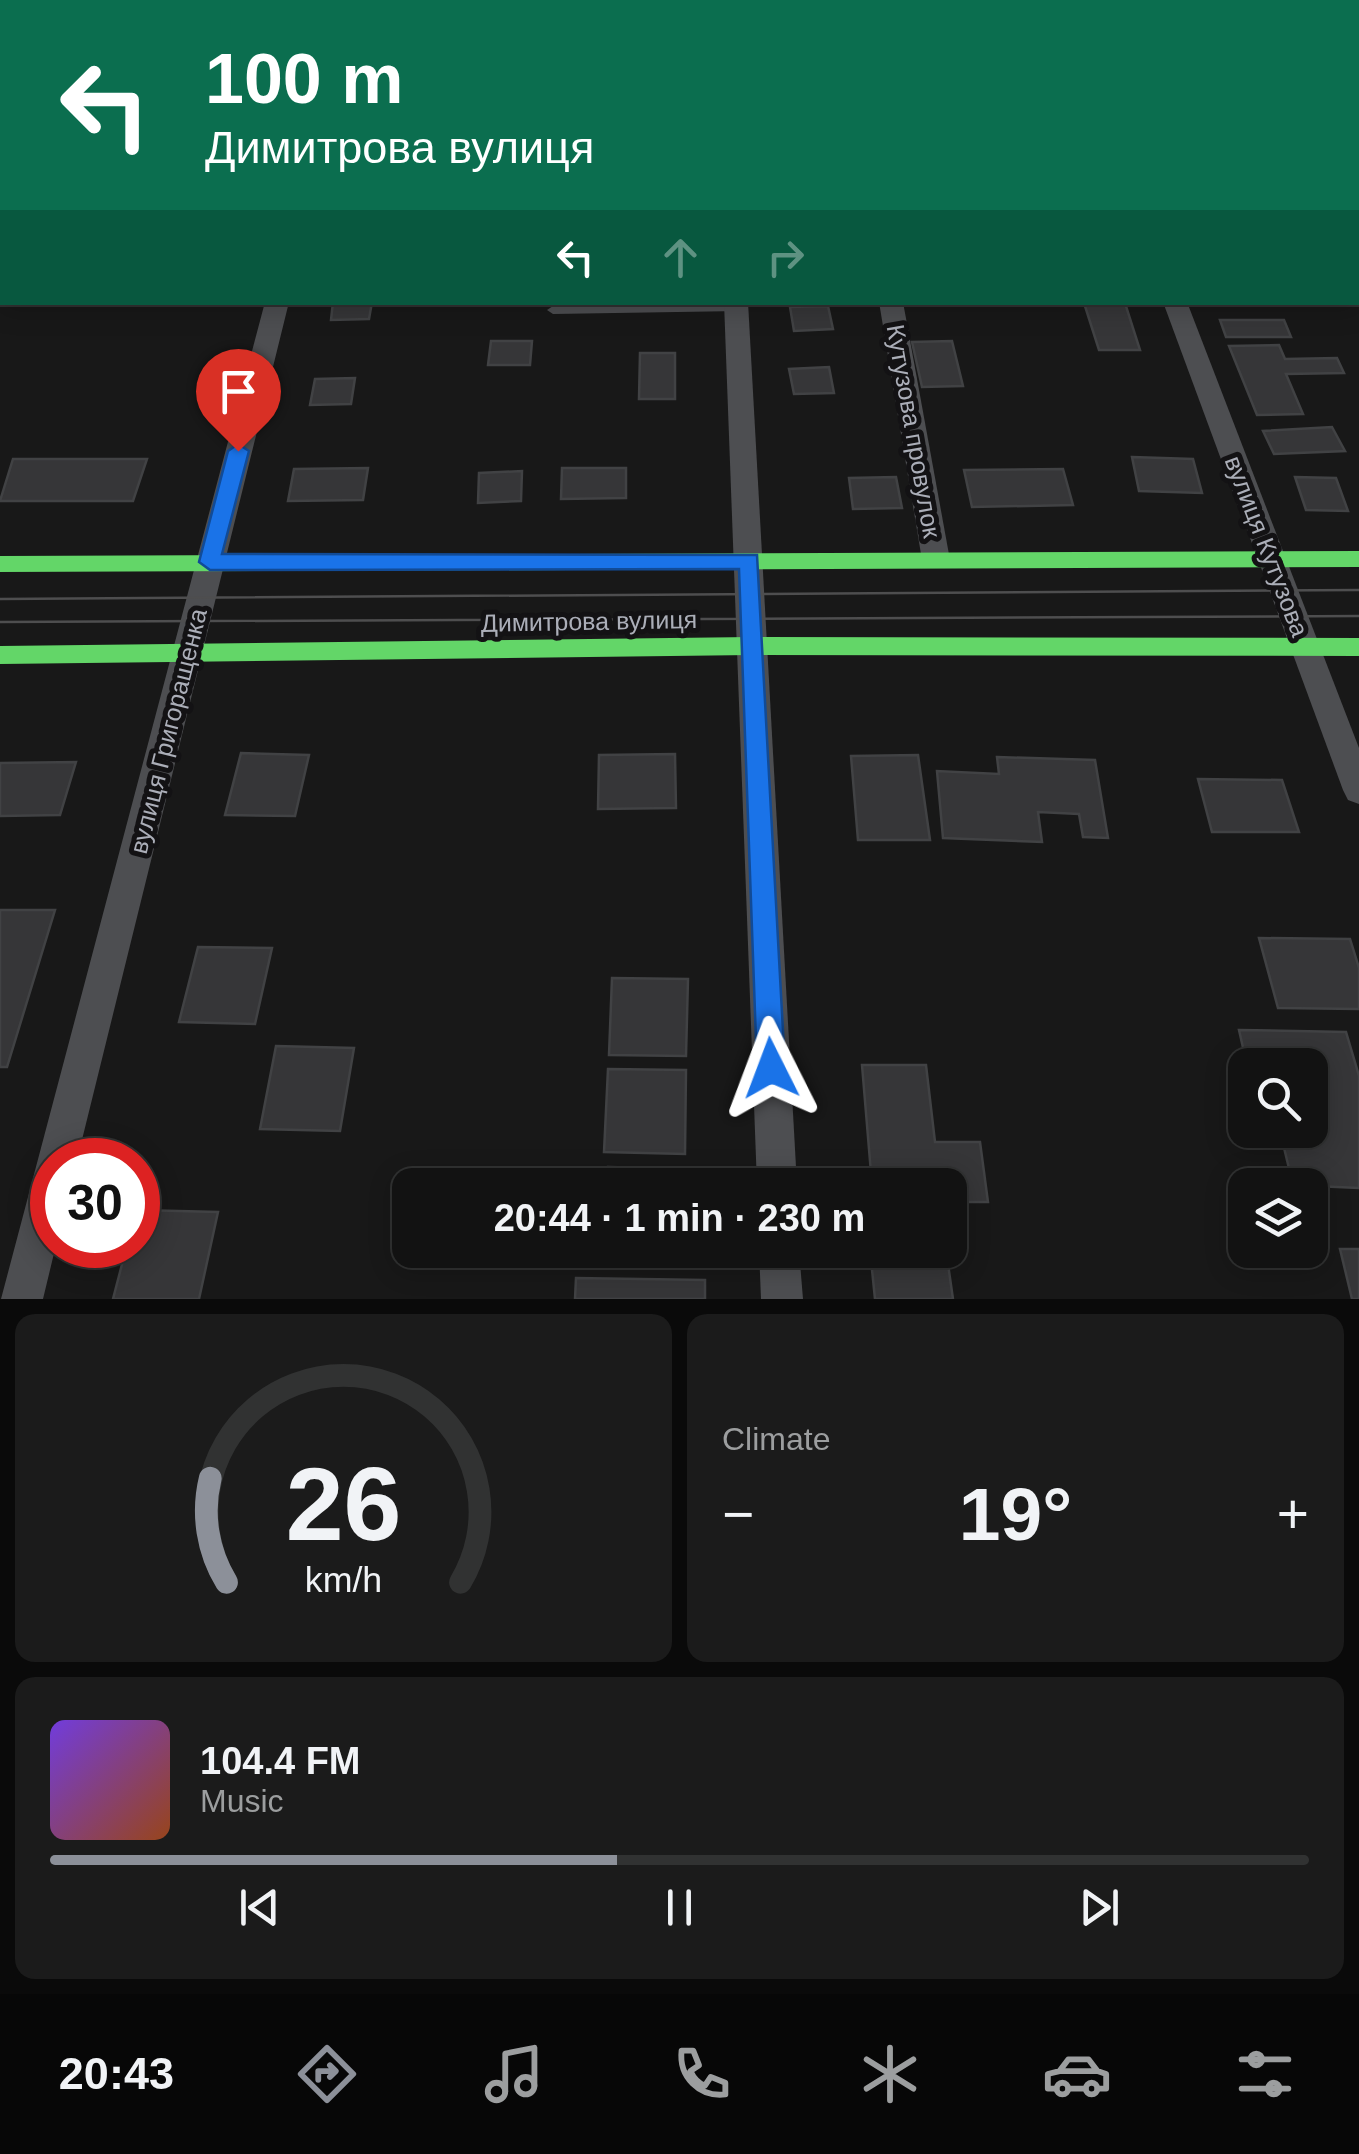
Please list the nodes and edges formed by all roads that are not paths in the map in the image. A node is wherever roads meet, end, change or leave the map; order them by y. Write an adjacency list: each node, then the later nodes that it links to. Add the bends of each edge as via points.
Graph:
1 (276, 305): 10 (street, вулиця Григоращенка)
2 (736, 305): 5 (lane); 9 (street)
3 (892, 305): 7 (street, Кутузова провулок)
4 (1177, 305): 8 (street, вулиця Кутузова)
5 (553, 310)
6 (1359, 559): 8 (street)
7 (936, 560): 8 (street); 9 (street)
8 (1270, 560): 13 (street, вулиця Кутузова)
9 (750, 561): 10 (street); 12 (street)
10 (210, 562): 11 (street); 15 (street, вулиця Григоращенка)
11 (0, 564)
12 (752, 646): 13 (street, Димитрова вулиця); 15 (street, Димитрова вулиця); 19 (street)
13 (1307, 648): 14 (street, Димитрова вулиця); 17 (street, вулиця Кутузова)
14 (1359, 648)
15 (188, 653): 16 (street, Димитрова вулиця); 18 (street, вулиця Григоращенка)
16 (0, 655)
17 (1359, 790)
18 (64, 1138)
19 (775, 1168)
20 (30, 1267): 22 (street)
21 (781, 1268): 23 (street)
22 (22, 1299)
23 (782, 1299)

